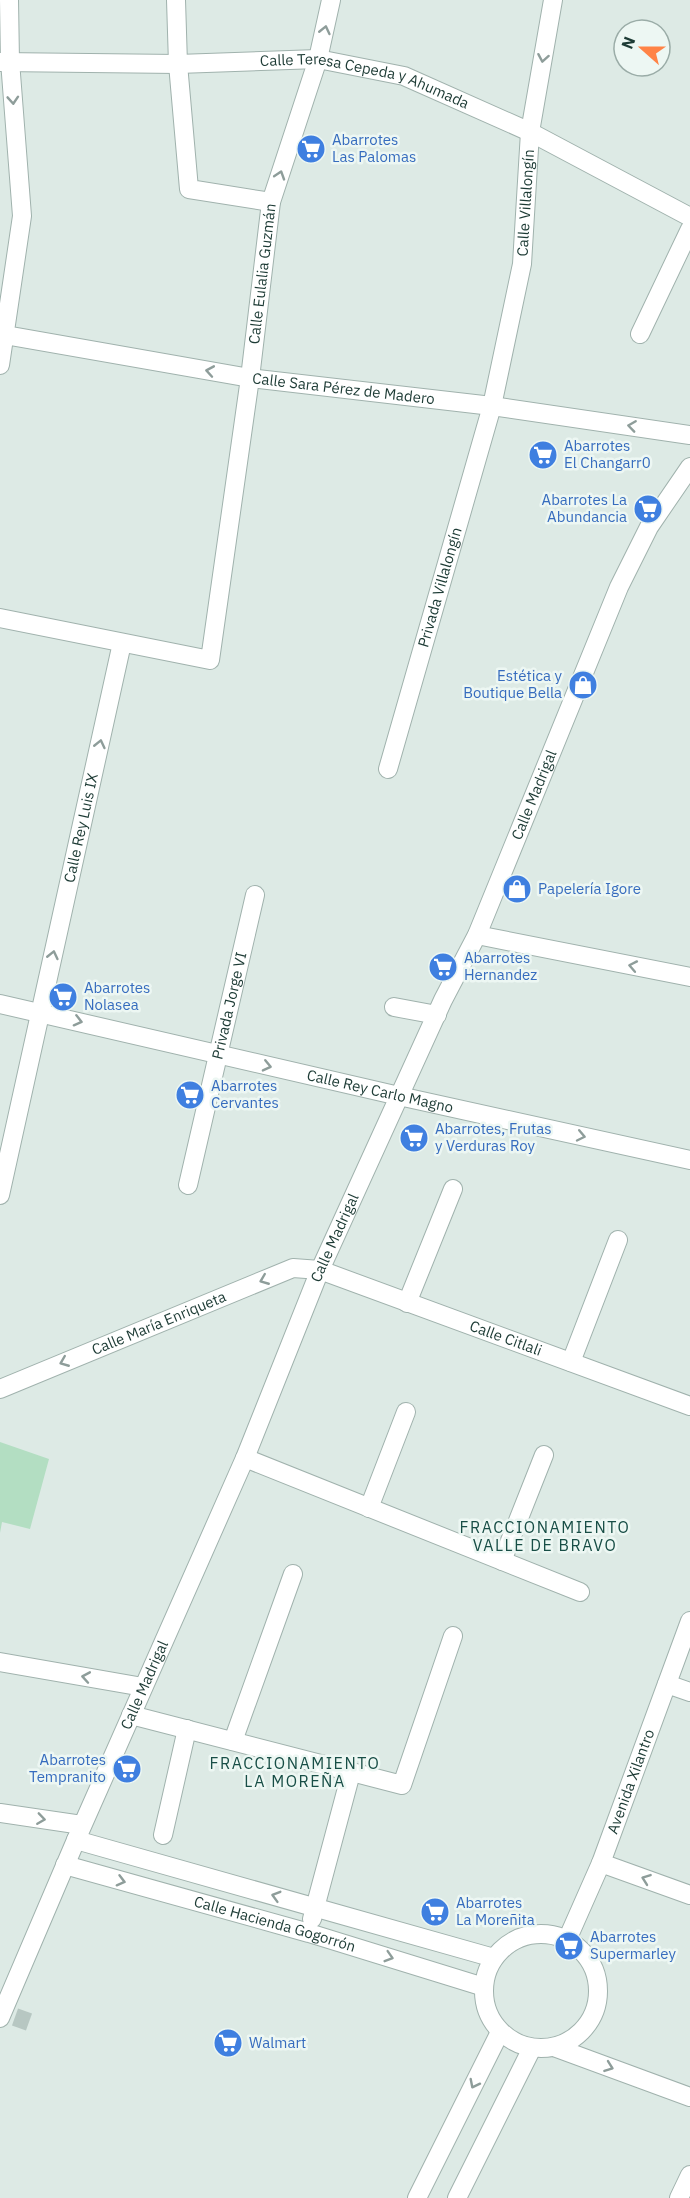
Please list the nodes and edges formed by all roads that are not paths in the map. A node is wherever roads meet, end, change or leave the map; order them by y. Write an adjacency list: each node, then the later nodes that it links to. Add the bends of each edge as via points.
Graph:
1 (9, 0): 6 (street)
2 (176, 0): 7 (street)
3 (331, 0): 5 (street, Calle Eulalia Guzmán, one-way to 3)
4 (553, 0): 8 (street, Calle Villalongín, one-way to 8)
5 (318, 59): 7 (street, Calle Teresa Cepeda y Ahumada); 8 (street, Calle Teresa Cepeda y Ahumada, via 404,76); 9 (street, Calle Eulalia Guzmán, one-way to 5)
6 (5, 61): 7 (street, Calle Teresa Cepeda y Ahumada); 12 (street, one-way to 12, via 22,216)
7 (178, 64): 9 (street, via 189,189)
8 (530, 132): 10 (street, Calle Teresa Cepeda y Ahumada); 16 (street, Calle Villalongín, via 522,264)
9 (271, 202): 15 (street, Calle Eulalia Guzmán)
10 (690, 217)
11 (690, 229): 13 (street)
12 (2, 334): 14 (street); 15 (street, Calle Sara Pérez de Madero, one-way to 12)
13 (640, 334)
14 (0, 365)
15 (250, 378): 16 (street, Calle Sara Pérez de Madero); 20 (street, Calle Eulalia Guzmán, via 210,660)
16 (492, 406): 17 (street, Calle Sara Pérez de Madero, one-way to 16); 21 (street, Privada Villalongín)
17 (690, 435)
18 (690, 467): 23 (street, Calle Madrigal, via 649,527 619,587)
19 (0, 618): 20 (street)
20 (122, 643): 27 (street, Calle Rey Luis IX, one-way to 20)
21 (388, 769)
22 (255, 895): 29 (street, Privada Jorge VI)
23 (477, 935): 24 (street, one-way to 23); 28 (street, Calle Madrigal)
24 (690, 977)
25 (0, 1004): 27 (street, Calle Rey Carlo Magno)
26 (394, 1008): 28 (street)
27 (40, 1012): 29 (street, Calle Rey Carlo Magno, one-way to 29); 32 (street, Calle Rey Luis IX)
28 (437, 1015): 30 (street, Calle Madrigal)
29 (219, 1055): 30 (street, Calle Rey Carlo Magno, one-way to 30); 33 (street, Privada Jorge VI)
30 (399, 1096): 31 (street, Calle Rey Carlo Magno, one-way to 31); 37 (street, Calle Madrigal)
31 (690, 1160)
32 (3, 1161): 35 (street, Calle Rey Luis IX)
33 (188, 1185)
34 (453, 1189): 38 (street)
35 (0, 1195)
36 (618, 1240): 39 (street)
37 (320, 1270): 38 (street, Calle Citlali); 40 (street, Calle María Enriqueta, one-way to 40, via 293,1268); 44 (street, Calle Madrigal)
38 (407, 1303): 39 (street, Calle Citlali)
39 (571, 1362): 41 (street, Calle Citlali)
40 (0, 1389)
41 (690, 1406)
42 (406, 1412): 45 (street)
43 (544, 1455): 46 (street)
44 (245, 1458): 45 (street); 53 (street, Calle Madrigal)
45 (369, 1508): 46 (street)
46 (502, 1561): 48 (street)
47 (293, 1574): 57 (street)
48 (580, 1592)
49 (690, 1621): 52 (street, Avenida Xilantro)
50 (453, 1635): 58 (street, via 402,1785)
51 (0, 1662): 53 (street, one-way to 51)
52 (667, 1684): 54 (street); 62 (street, Avenida Xilantro)
53 (143, 1687): 55 (street, Calle Madrigal)
54 (690, 1692)
55 (131, 1715): 56 (street); 60 (street, Calle Madrigal)
56 (187, 1729): 57 (street); 61 (street)
57 (233, 1741): 58 (street)
58 (351, 1773): 65 (street)
59 (0, 1813): 60 (street, Calle Hacienda Gogorrón, one-way to 60)
60 (79, 1832): 63 (street, Calle Madrigal); 65 (street, Calle Hacienda Gogorrón, one-way to 60)
61 (163, 1835)
62 (601, 1863): 64 (street, one-way to 62); 67 (street, Avenida Xilantro)
63 (65, 1865): 66 (street, Calle Hacienda Gogorrón, one-way to 66); 70 (street, Calle Madrigal)
64 (690, 1895)
65 (315, 1907): 66 (street); 68 (street, Calle Hacienda Gogorrón)
66 (309, 1932): 69 (street, Calle Hacienda Gogorrón, one-way to 69)
67 (567, 1940): 68 (street, via 548,1934 527,1935); 72 (street, via 585,1954 591,1965 598,1998 590,2020 575,2037)
68 (494, 1958): 69 (street)
69 (484, 1987): 71 (street, via 490,2019)
70 (6, 2015)
71 (500, 2032): 73 (street); 76 (street, one-way to 76)
72 (554, 2047): 73 (street); 74 (street, one-way to 74)
73 (532, 2048): 77 (street)
74 (690, 2097)
75 (690, 2175): 78 (street)
76 (417, 2198)
77 (458, 2198)
78 (679, 2198)

